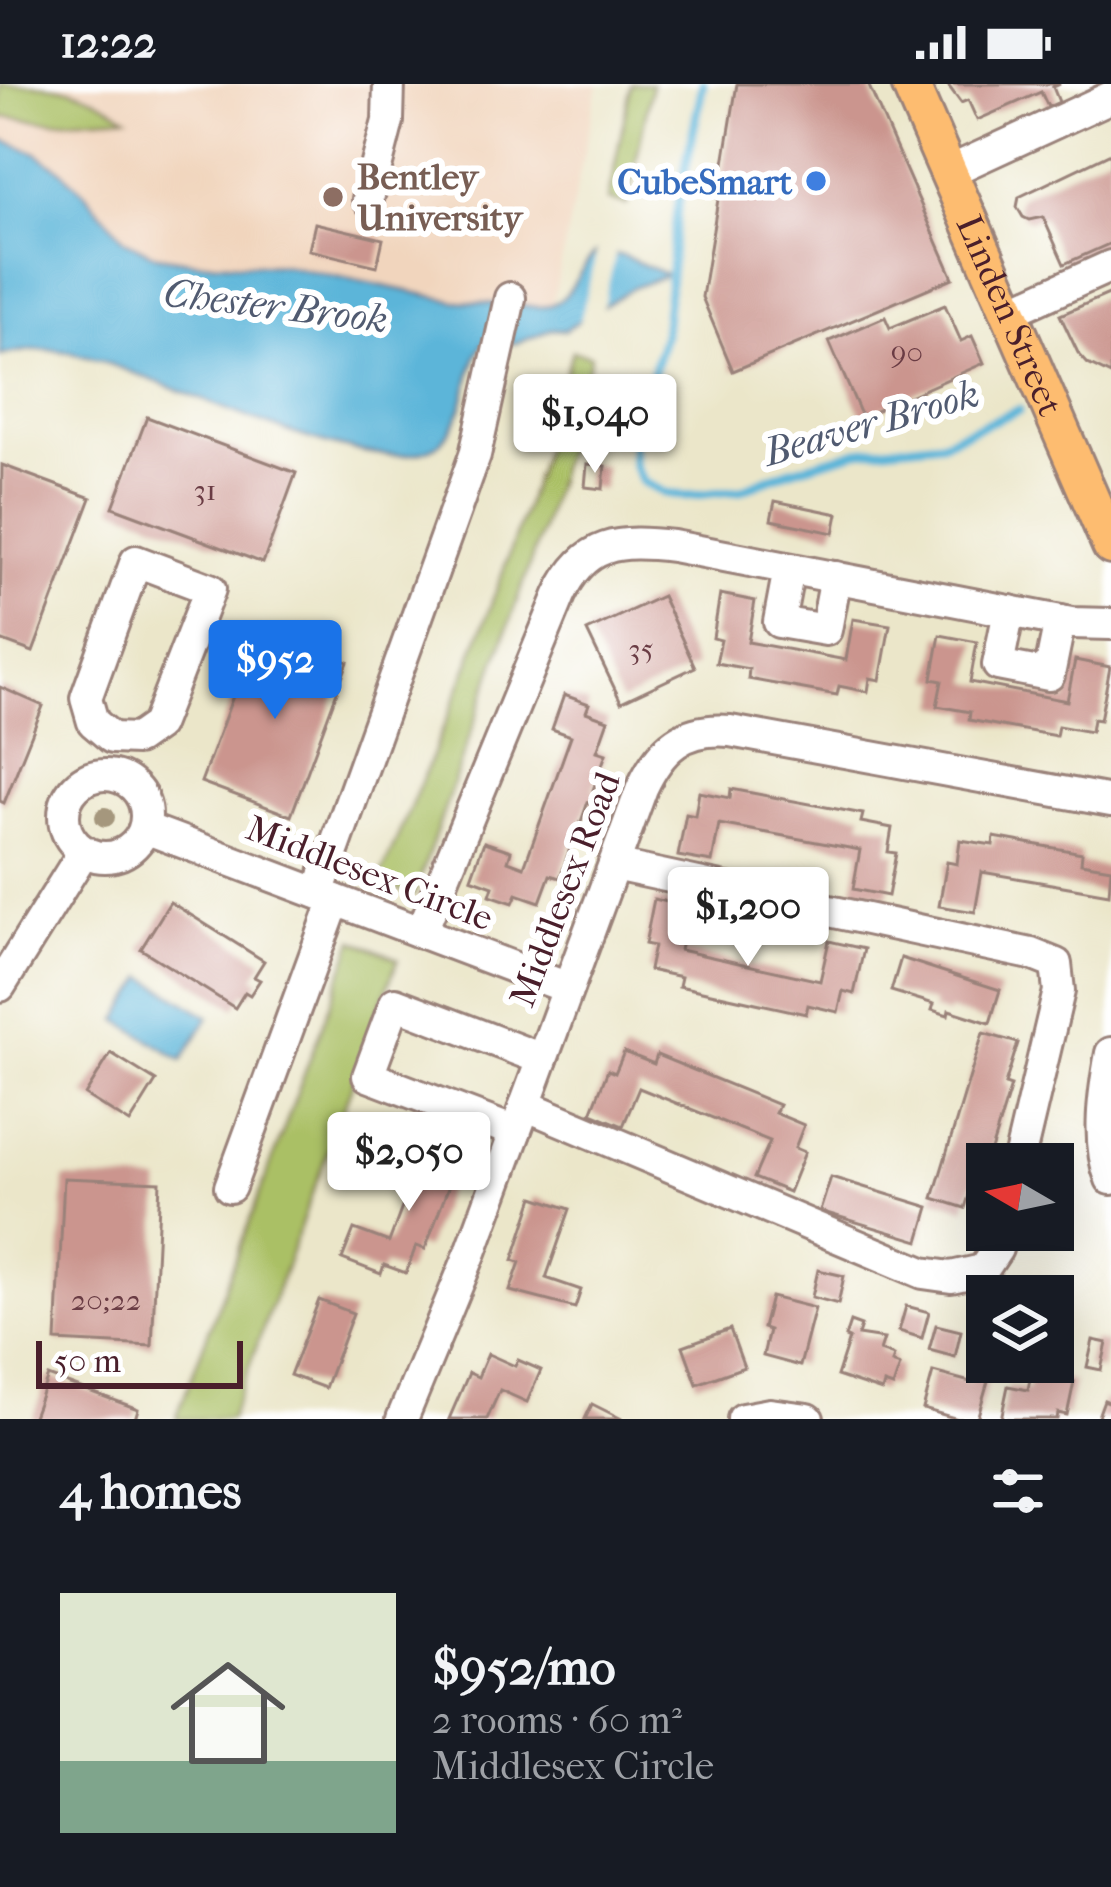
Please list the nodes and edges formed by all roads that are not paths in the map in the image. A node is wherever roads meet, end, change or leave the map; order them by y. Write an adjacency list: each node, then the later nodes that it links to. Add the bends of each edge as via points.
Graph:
1 (389, 84): 5 (street)
2 (910, 84): 4 (main road, Linden Street)
3 (1111, 97): 4 (street)
4 (948, 172): 8 (main road, Linden Street)
5 (368, 199)
6 (1111, 266): 8 (street)
7 (510, 298): 21 (street, via 475,454)
8 (1009, 312): 9 (main road, Linden Street)
9 (1111, 546)
10 (788, 569): 11 (street); 11 (street, via 779,622 826,630); 22 (street, via 638,542 581,560)
11 (836, 577): 12 (street)
12 (1009, 611): 13 (street); 13 (street, via 998,665 1049,675)
13 (1060, 621): 14 (street)
14 (1111, 624)
15 (119, 739): 15 (street, via 93,722 86,698 136,561 210,589 157,725 137,739); 16 (street)
16 (112, 775): 18 (street, via 143,798); 19 (street, via 89,778 67,801 68,833)
17 (1111, 801): 20 (street, Middlesex Road, via 703,730 678,739 654,764)
18 (145, 828): 19 (street, via 120,854); 21 (street, Middlesex Circle)
19 (84, 851): 23 (street)
20 (614, 865): 24 (street, Middlesex Road); 28 (street, via 1056,964 1059,992)
21 (327, 897): 22 (street, Middlesex Circle); 30 (street)
22 (421, 933): 24 (street, Middlesex Circle)
23 (3, 976)
24 (568, 988): 26 (street, Middlesex Road)
25 (1111, 1053): 29 (street, via 1104,1097)
26 (542, 1059): 27 (street, Middlesex Road); 27 (street, via 395,1003 368,1076)
27 (520, 1119): 31 (street, via 923,1273 982,1270); 32 (street, Middlesex Road)
28 (1023, 1143)
29 (1109, 1174)
30 (230, 1187)
31 (996, 1251)
32 (402, 1419)
33 (742, 1419): 34 (street)
34 (808, 1419)

